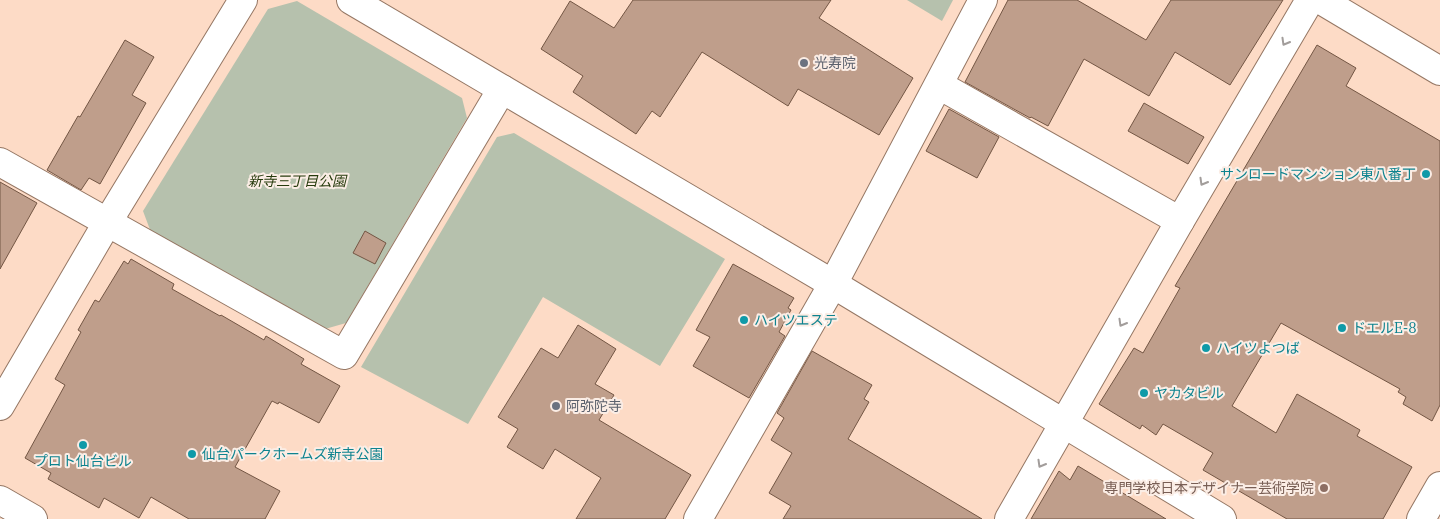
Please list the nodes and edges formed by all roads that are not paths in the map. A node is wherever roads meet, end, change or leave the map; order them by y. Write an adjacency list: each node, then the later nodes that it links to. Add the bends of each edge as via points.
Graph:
1 (243, 0): 11 (street)
2 (351, 0): 8 (street)
3 (983, 0): 7 (street)
4 (1310, 0): 10 (street, one-way to 10)
5 (1321, 0): 6 (street)
6 (1440, 71)
7 (938, 84): 10 (street); 12 (street)
8 (502, 89): 11 (street, via 344,355); 12 (street)
9 (0, 162): 11 (street)
10 (1180, 221): 14 (street, one-way to 14)
11 (107, 223): 13 (street)
12 (833, 284): 14 (street); 18 (street)
13 (0, 406)
14 (1064, 425): 19 (street, one-way to 19); 20 (street)
15 (1440, 486): 21 (street)
16 (0, 500): 17 (street)
17 (33, 519)
18 (698, 519)
19 (1009, 519)
20 (1222, 519)
21 (1421, 519)

